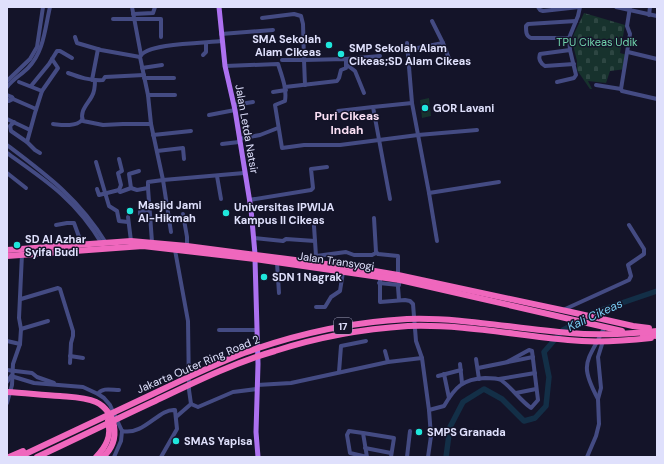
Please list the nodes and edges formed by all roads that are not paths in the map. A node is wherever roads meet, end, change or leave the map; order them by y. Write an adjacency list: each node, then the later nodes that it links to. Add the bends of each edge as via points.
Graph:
1 (44, 7): 21 (street)
2 (50, 7): 22 (street)
3 (132, 7): 11 (street)
4 (155, 7): 11 (street, via 153,13)
5 (219, 7): 20 (main road, Jalan Letda Natsir)
6 (538, 7): 7 (street, via 543,11)
7 (579, 7): 18 (street)
8 (616, 7): 10 (street)
9 (650, 7): 12 (street)
10 (630, 8): 12 (street); 33 (street, via 627,26 630,34)
11 (133, 14): 16 (street)
12 (649, 15): 13 (street)
13 (657, 16)
14 (262, 18): 41 (street, via 294,14 301,16)
15 (113, 19): 16 (street)
16 (133, 19): 24 (street, via 161,18); 35 (street)
17 (432, 21): 29 (street)
18 (576, 21): 25 (street); 25 (street, via 526,26 526,34 534,39)
19 (273, 30): 20 (street)
20 (221, 34): 26 (main road, Jalan Letda Natsir)
21 (39, 35): 22 (street); 52 (street, via 37,47 30,59)
22 (44, 35): 59 (street, via 42,47 34,61)
23 (75, 36): 30 (street, via 77,42)
24 (161, 37)
25 (568, 38): 32 (street)
26 (222, 41): 27 (street); 47 (main road, Jalan Letda Natsir)
27 (206, 43): 34 (street); 35 (street, via 184,43 149,50)
28 (407, 43): 31 (street)
29 (443, 43): 31 (street); 43 (street)
30 (98, 49): 35 (street); 53 (street)
31 (408, 50): 72 (street)
32 (570, 50): 44 (street); 44 (street, via 540,54 539,57 545,66)
33 (628, 52): 42 (street); 61 (street)
34 (203, 55)
35 (140, 56): 48 (street)
36 (380, 56): 39 (street)
37 (52, 58): 38 (street, via 59,50); 58 (street); 62 (street, via 58,68)
38 (72, 58)
39 (346, 59): 41 (street); 46 (street)
40 (282, 60): 41 (street)
41 (304, 60): 56 (street)
42 (657, 60)
43 (451, 64)
44 (574, 64): 55 (street, via 574,78)
45 (162, 65): 48 (street)
46 (347, 65): 56 (street, via 341,70 337,81); 64 (street, via 355,71)
47 (225, 66): 60 (street, via 278,64); 74 (main road, Jalan Letda Natsir)
48 (142, 68): 50 (street)
49 (68, 73): 53 (street)
50 (144, 77): 51 (street); 53 (street, via 105,77); 66 (street)
51 (174, 78)
52 (7, 80)
53 (94, 80): 79 (street, via 93,95 84,107)
54 (19, 82): 58 (street)
55 (557, 82)
56 (305, 85): 60 (street)
57 (596, 85): 61 (street)
58 (30, 86): 62 (street)
59 (7, 87)
60 (285, 89): 63 (street); 83 (street, via 286,101 275,104)
61 (621, 90): 69 (street)
62 (42, 91): 75 (street)
63 (273, 92)
64 (364, 93)
65 (7, 95): 68 (street)
66 (148, 95): 67 (street); 82 (street)
67 (175, 95)
68 (13, 99): 70 (street); 75 (street)
69 (657, 99)
70 (7, 100)
71 (253, 102): 74 (street)
72 (412, 103): 73 (street); 87 (street)
73 (373, 107): 76 (street); 90 (street)
74 (235, 108): 77 (street); 89 (main road, Jalan Letda Natsir)
75 (36, 109): 84 (street)
76 (338, 111)
77 (209, 115)
78 (7, 119): 80 (street)
79 (82, 120): 81 (street, via 75,124); 82 (street, via 103,125)
80 (14, 122): 84 (street); 91 (street, via 10,126 11,131)
81 (53, 124)
82 (151, 124): 88 (street)
83 (278, 128): 89 (street); 90 (street, via 283,148)
84 (30, 130): 91 (street)
85 (477, 130): 87 (street)
86 (191, 131): 88 (street)
87 (418, 134): 90 (street); 113 (street)
88 (154, 135): 94 (street)
89 (239, 140): 92 (street); 103 (main road, Jalan Letda Natsir)
90 (379, 140): 115 (street)
91 (27, 142): 96 (street)
92 (222, 144)
93 (7, 145): 117 (street, via 51,179)
94 (157, 151): 98 (street, via 183,148); 105 (street)
95 (7, 153): 117 (street)
96 (40, 153)
97 (119, 159): 111 (street, via 122,171 118,173 121,185)
98 (184, 159)
99 (96, 162): 112 (street)
100 (327, 167): 116 (street, via 311,169 312,190)
101 (139, 171): 108 (street, via 129,174)
102 (7, 172): 107 (street)
103 (244, 173): 104 (street); 116 (main road, Jalan Letda Natsir)
104 (217, 176): 105 (street); 114 (street)
105 (163, 180): 109 (street, via 148,182); 118 (street)
106 (499, 182): 113 (street)
107 (26, 188)
108 (131, 188): 109 (street); 111 (street, via 120,192)
109 (148, 188): 119 (street)
110 (97, 189): 112 (street, via 99,195)
111 (119, 190): 112 (street)
112 (105, 193): 125 (street, via 109,206 117,211 119,221)
113 (429, 193): 134 (street)
114 (221, 199)
115 (390, 199)
116 (249, 200): 131 (main road, Jalan Letda Natsir)
117 (75, 203): 136 (street)
118 (166, 206): 119 (street); 130 (street)
119 (149, 208): 120 (street, via 140,211); 135 (street)
120 (140, 214)
121 (183, 214): 138 (street)
122 (128, 217): 125 (street)
123 (64, 218): 126 (street)
124 (374, 218): 142 (street)
125 (128, 222): 132 (street)
126 (67, 223): 128 (street); 137 (street, via 74,224)
127 (629, 224): 157 (street, via 644,248 644,254 628,265 631,276 629,280)
128 (56, 225)
129 (314, 226): 133 (street)
130 (171, 232)
131 (254, 238): 133 (street); 146 (main road, Jalan Letda Natsir)
132 (131, 241): 135 (highway, Jalan Transyogi); 136 (highway, Jalan Transyogi)
133 (315, 241): 145 (street)
134 (437, 241)
135 (152, 242): 138 (highway, Jalan Transyogi)
136 (104, 243): 137 (highway, Jalan Transyogi)
137 (82, 245): 139 (highway, Jalan Transyogi)
138 (187, 246): 146 (highway, Jalan Transyogi)
139 (70, 248): 140 (highway, Jalan Transyogi); 141 (highway, Jalan Transyogi, via 130,246); 143 (highway, Jalan Transyogi)
140 (7, 250)
141 (174, 250): 146 (highway, Jalan Transyogi); 204 (street, via 188,321)
142 (376, 253): 145 (street, via 354,255 346,252); 152 (street, via 398,256)
143 (22, 254): 144 (highway, Jalan Transyogi); 154 (street)
144 (7, 256)
145 (316, 256): 147 (street)
146 (255, 257): 147 (highway, Jalan Transyogi); 148 (highway, Jalan Transyogi); 163 (main road, Jalan Letda Natsir)
147 (302, 261): 149 (highway, Jalan Transyogi)
148 (278, 263): 150 (highway, Jalan Transyogi); 153 (street)
149 (357, 271): 150 (highway, Jalan Transyogi); 151 (highway, Jalan Transyogi); 152 (highway, Jalan Transyogi)
150 (343, 272): 156 (street, via 340,291 325,306)
151 (380, 280): 152 (highway, Jalan Transyogi); 155 (street, via 379,301)
152 (399, 280): 155 (street); 157 (highway, Jalan Transyogi); 159 (highway, Jalan Transyogi)
153 (279, 293)
154 (20, 299): 160 (street); 170 (street, via 60,289 73,331)
155 (398, 300): 174 (street, via 410,301 413,304)
156 (316, 307)
157 (562, 310): 162 (highway, Jalan Transyogi)
158 (48, 321): 160 (street)
159 (604, 328): 164 (highway, Jalan Transyogi); 169 (street); 172 (street)
160 (21, 329): 167 (street)
161 (219, 330): 163 (street)
162 (657, 330): 207 (highway, Jakarta Outer Ring Road 2 / 17, via 591,335 466,320 428,319 342,326 270,344 244,354 194,374)
163 (257, 332): 194 (main road, Jalan Letda Natsir)
164 (657, 337): 216 (highway, Jakarta Outer Ring Road 2 / 17, via 590,342 427,326 374,329 312,340 247,360 195,382)
165 (7, 341): 167 (street)
166 (366, 341): 184 (street, via 341,346)
167 (20, 344): 183 (street)
168 (385, 351): 176 (street)
169 (589, 354): 172 (street, via 595,353); 202 (street, via 587,373)
170 (70, 356): 173 (street); 178 (street)
171 (533, 357): 177 (street); 177 (street, via 532,351 529,350); 185 (street)
172 (598, 357): 202 (street, via 601,388)
173 (83, 358)
174 (422, 358): 176 (street); 205 (street)
175 (476, 360): 180 (street)
176 (388, 362): 184 (street)
177 (507, 362): 180 (street)
178 (70, 363)
179 (460, 364): 182 (street)
180 (478, 368): 189 (street)
181 (7, 370): 183 (street)
182 (461, 370): 186 (street); 192 (street)
183 (12, 371): 188 (street); 193 (street, via 32,373)
184 (339, 372): 194 (street, via 291,383)
185 (535, 373): 190 (street); 195 (street)
186 (444, 374): 187 (street); 201 (street)
187 (438, 376)
188 (12, 377): 191 (street); 193 (street, via 28,382); 203 (street)
189 (479, 379): 190 (street); 192 (street)
190 (500, 379): 198 (street)
191 (7, 382)
192 (462, 383): 201 (street)
193 (56, 385): 199 (street, via 83,387)
194 (257, 387): 204 (street, via 233,392 198,407); 220 (main road, Jalan Letda Natsir)
195 (536, 389): 198 (street); 198 (street, via 538,400 531,408)
196 (119, 390): 199 (street, via 104,390)
197 (7, 392): 218 (highway, via 77,397 97,402 110,416 115,431 110,449)
198 (516, 393)
199 (98, 394): 208 (street, via 110,405)
200 (7, 396): 217 (highway, via 76,401 95,406 104,414 109,425 108,442)
201 (449, 398): 205 (street, via 444,406)
202 (598, 399): 224 (street, via 599,424)
203 (7, 403)
204 (191, 404): 206 (street)
205 (430, 410): 223 (street, via 431,436)
206 (176, 417): 208 (street, via 175,410 169,410 136,430); 213 (street, via 177,428)
207 (93, 422): 214 (highway); 215 (highway, Jakarta Outer Ring Road 2 / 17)
208 (122, 431): 219 (street)
209 (410, 431): 222 (street)
210 (363, 433): 211 (street); 212 (street, via 394,438); 221 (street, via 347,433 349,452)
211 (365, 448): 212 (street); 221 (street)
212 (391, 455)
213 (163, 456)
214 (9, 457)
215 (19, 457)
216 (37, 457)
217 (96, 457)
218 (103, 457)
219 (114, 457)
220 (256, 457)
221 (367, 457)
222 (407, 457)
223 (428, 457)
224 (587, 457)

